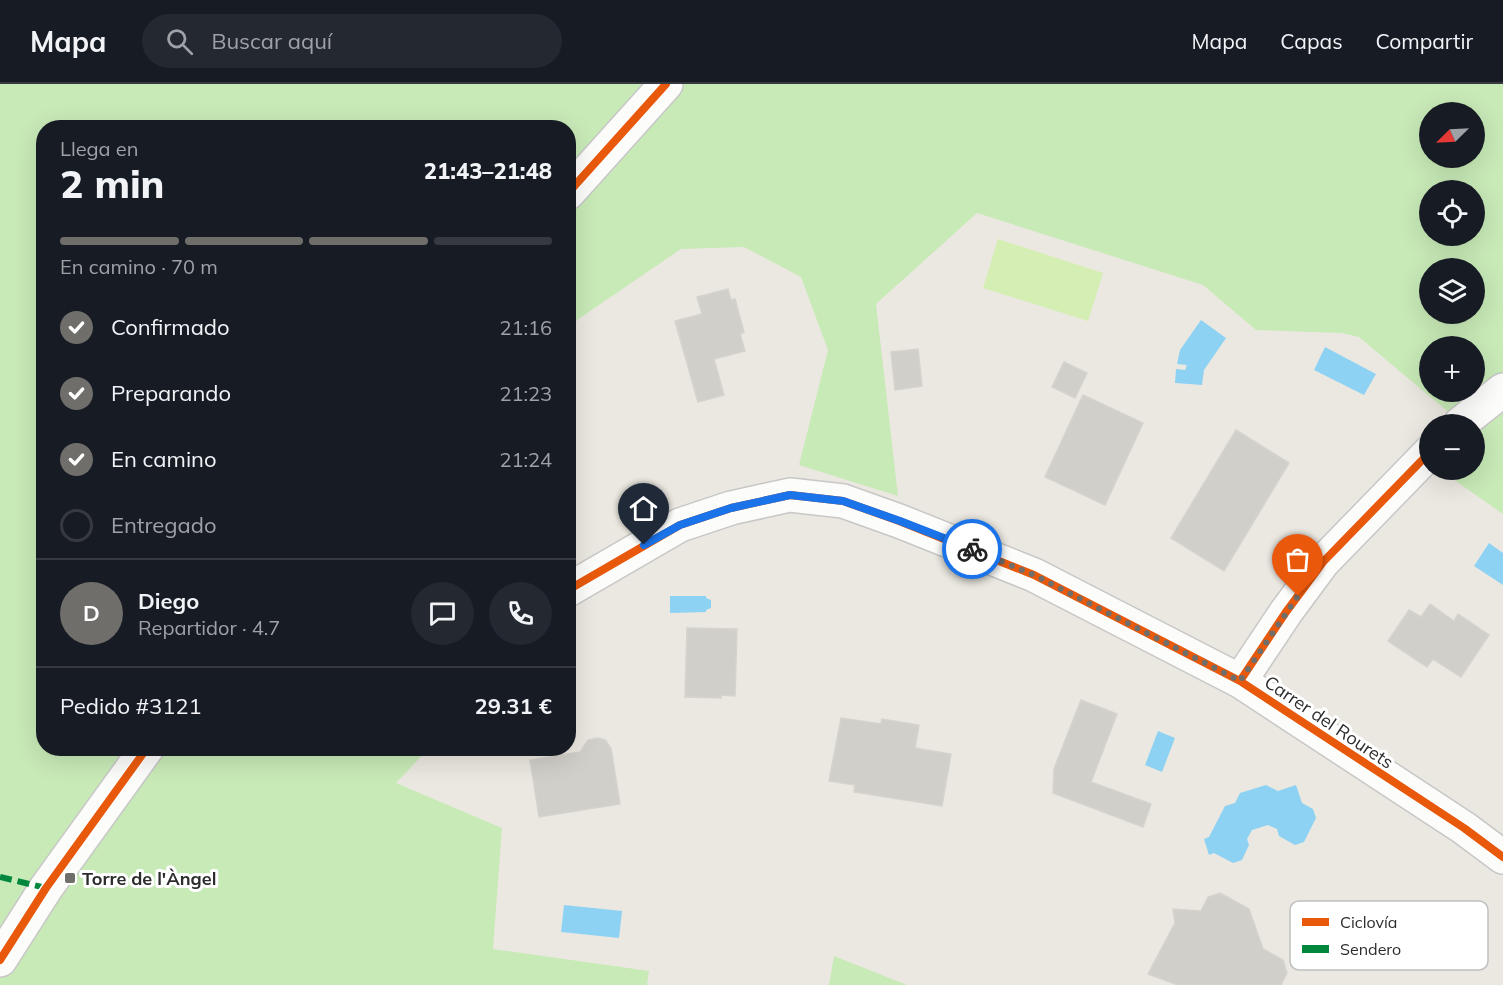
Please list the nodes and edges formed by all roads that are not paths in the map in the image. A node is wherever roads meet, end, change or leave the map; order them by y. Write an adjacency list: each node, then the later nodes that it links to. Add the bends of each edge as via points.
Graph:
1 (666, 84): 2 (street)
2 (576, 184)
3 (1503, 390): 4 (street)
4 (1473, 414)
5 (1419, 463): 7 (street, via 1323,562)
6 (576, 585): 7 (street, Carrer del Rourets, via 680,525 731,508 790,495 843,501 1034,575)
7 (1240, 681): 9 (street, Carrer del Rourets)
8 (141, 756): 10 (street, via 46,888)
9 (1503, 856)
10 (0, 960)

